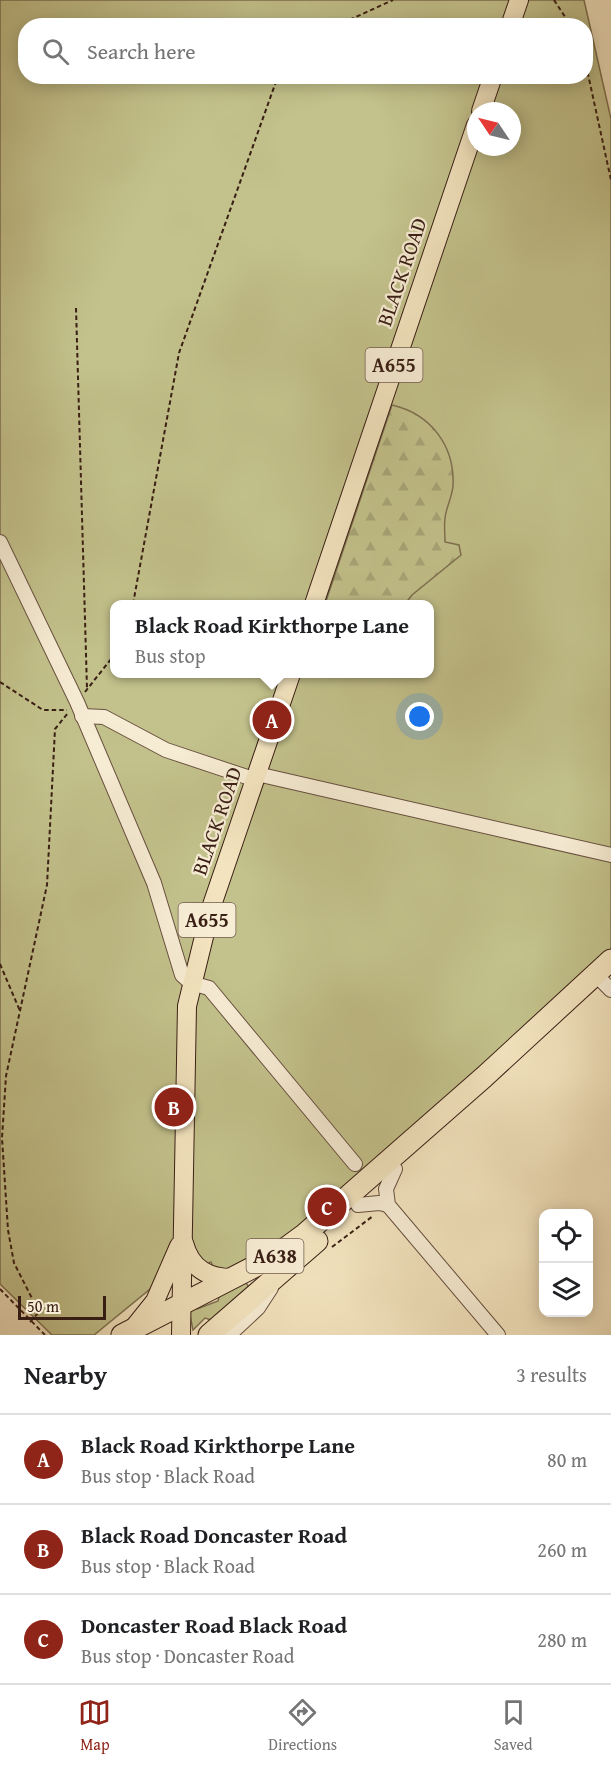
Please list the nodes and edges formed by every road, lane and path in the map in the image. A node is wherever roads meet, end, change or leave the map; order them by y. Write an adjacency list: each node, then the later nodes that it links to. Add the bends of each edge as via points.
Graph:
1 (393, 0): 4 (path)
2 (519, 0): 5 (main road)
3 (554, 0): 6 (path)
4 (354, 18)
5 (513, 18)
6 (566, 18)
7 (275, 84): 15 (path, via 179,353)
8 (490, 84): 10 (main road)
9 (589, 84): 12 (path)
10 (484, 102)
11 (467, 152): 16 (main road, BLACK ROAD / A655)
12 (611, 180)
13 (76, 308): 20 (path)
14 (0, 542): 21 (street)
15 (134, 600)
16 (315, 600)
17 (110, 659): 20 (path)
18 (290, 678): 23 (main road, BLACK ROAD / A655)
19 (0, 682): 30 (path, via 43,710 70,710 55,729 47,885)
20 (87, 689): 21 (path)
21 (76, 702): 22 (street)
22 (82, 716): 23 (street, via 104,717 166,750); 28 (street, via 154,883 182,975)
23 (256, 777): 24 (street); 28 (main road, BLACK ROAD / A655, via 211,908)
24 (611, 855)
25 (611, 960): 27 (highway, A638)
26 (0, 964): 30 (path)
27 (595, 974): 29 (street); 31 (highway, A638)
28 (191, 983): 32 (street, via 209,988); 34 (main road, BLACK ROAD / A655, via 184,1032 186,1158)
29 (611, 990)
30 (20, 1011): 39 (path, via 6,1076 2,1138 14,1263 39,1312)
31 (484, 1077): 33 (highway, A638); 33 (highway, A638)
32 (355, 1164)
33 (372, 1197): 35 (highway, A638); 36 (highway, A638); 45 (street)
34 (182, 1235): 36 (main road, BLACK ROAD / A655, via 186,1253 196,1266 210,1276); 38 (main road, BLACK ROAD / A655); 40 (main road, BLACK ROAD / A655, via 155,1301)
35 (284, 1269): 43 (highway, A638); 44 (street, via 258,1308)
36 (236, 1278): 38 (highway, A638)
37 (0, 1289): 39 (path)
38 (183, 1303): 40 (highway, A638); 42 (main road, BLACK ROAD / A655)
39 (30, 1322): 41 (path)
40 (127, 1332)
41 (45, 1335)
42 (181, 1335)
43 (209, 1335)
44 (229, 1335)
45 (498, 1335)

